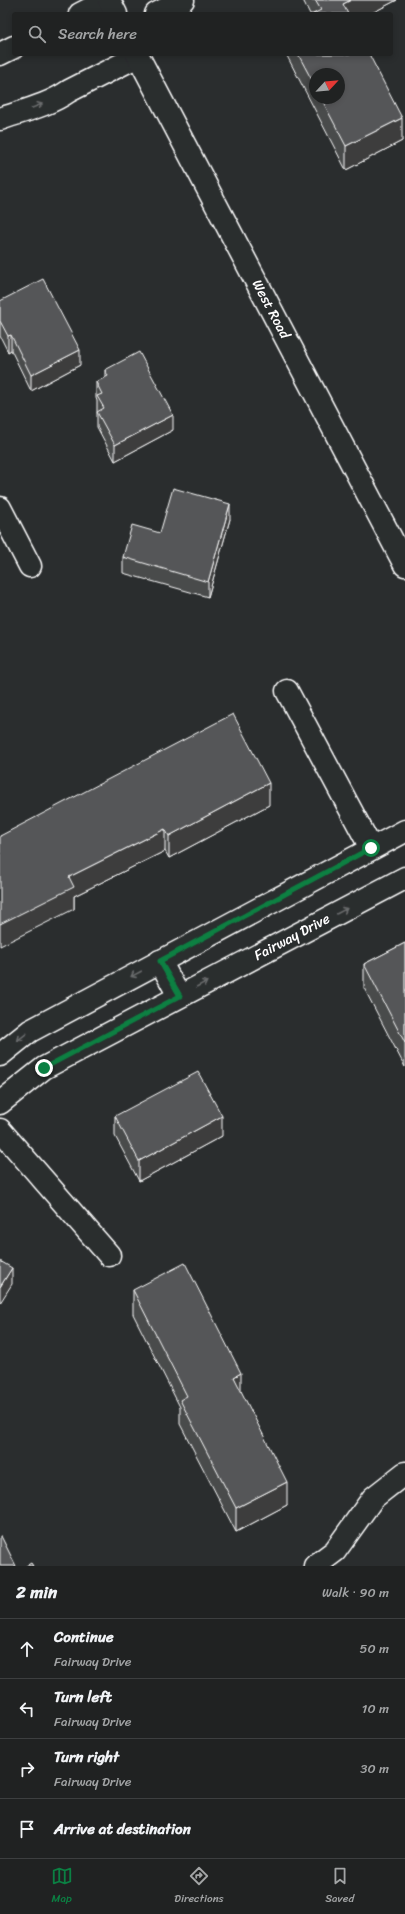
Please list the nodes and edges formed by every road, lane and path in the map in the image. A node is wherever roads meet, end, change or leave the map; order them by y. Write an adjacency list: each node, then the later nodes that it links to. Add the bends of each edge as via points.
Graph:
1 (183, 0): 4 (street)
2 (112, 3): 3 (street)
3 (86, 12)
4 (160, 12)
5 (12, 48): 6 (street)
6 (0, 54)
7 (135, 56): 9 (street, one-way to 7, via 60,97)
8 (138, 56): 11 (street, West Road)
9 (0, 119)
10 (0, 508): 12 (street)
11 (405, 565)
12 (30, 566)
13 (288, 691): 15 (street)
14 (405, 831): 15 (street)
15 (371, 848): 17 (street)
16 (405, 878): 18 (street, Fairway Drive, one-way to 16)
17 (160, 961): 18 (street); 19 (street, one-way to 19, via 30,1031)
18 (180, 996): 20 (street, Fairway Drive, via 44,1068)
19 (0, 1055)
20 (0, 1104)
21 (0, 1130): 22 (street)
22 (109, 1255)
23 (405, 1473): 24 (street, via 373,1498 335,1550)
24 (315, 1566)

